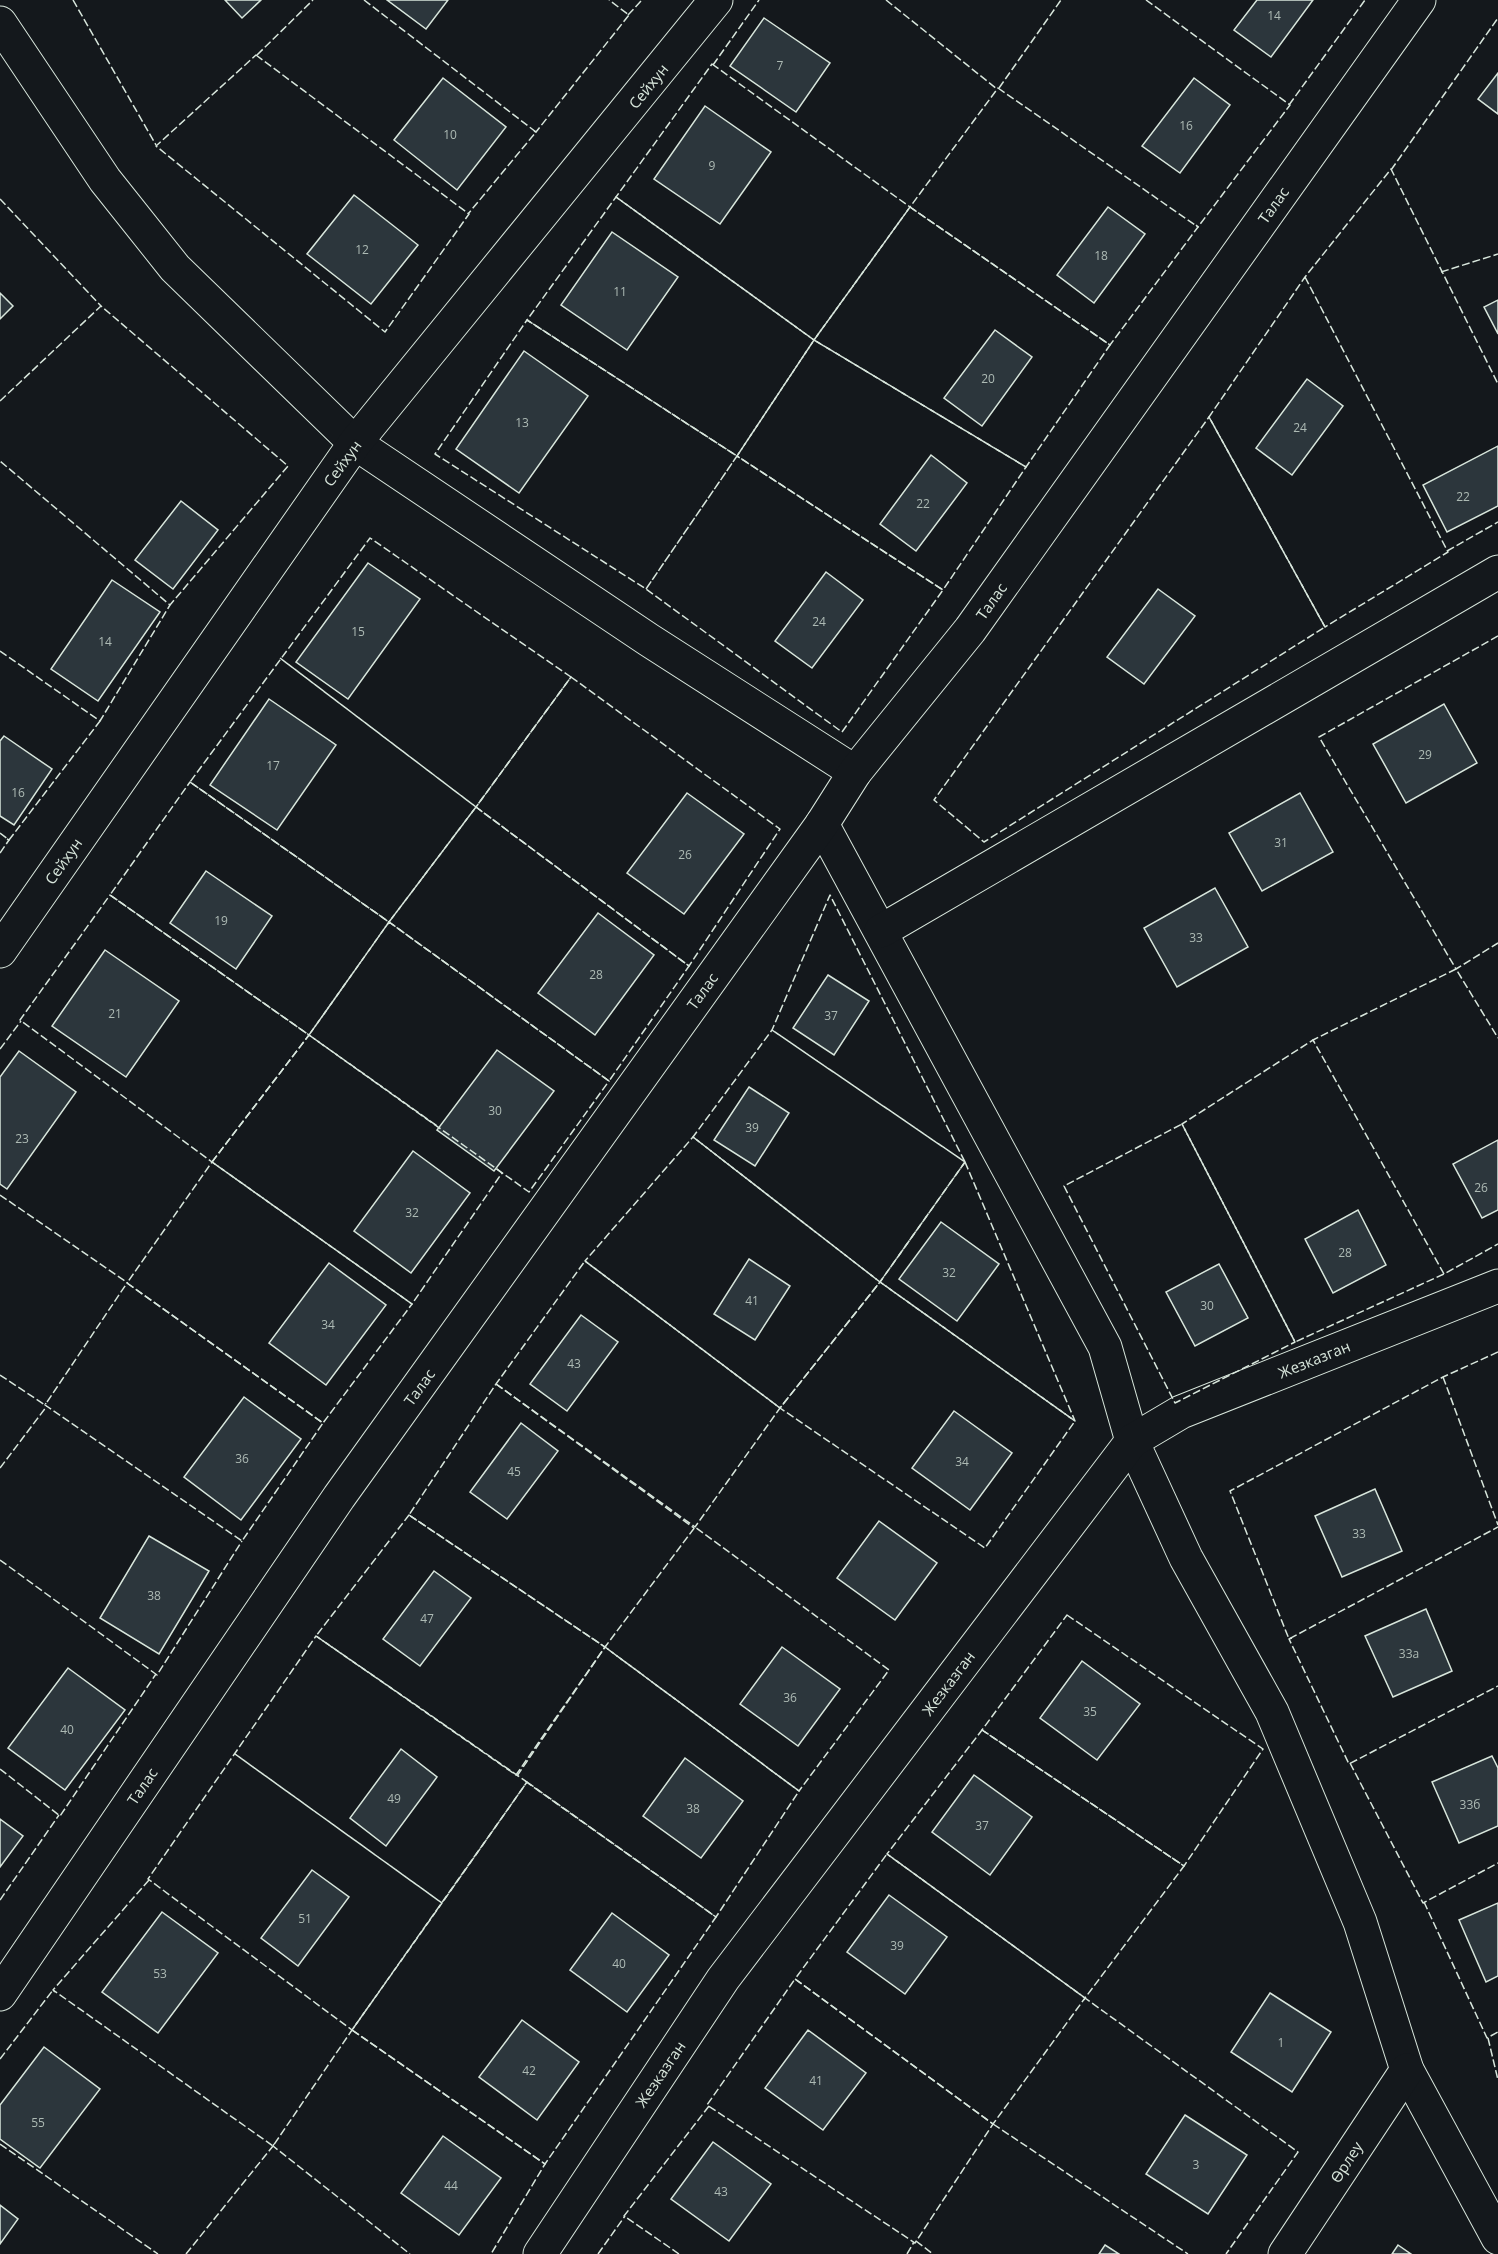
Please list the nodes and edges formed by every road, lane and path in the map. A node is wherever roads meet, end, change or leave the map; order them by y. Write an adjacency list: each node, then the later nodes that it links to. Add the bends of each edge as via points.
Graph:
1 (716, 0): 4 (street, Сейхун)
2 (1419, 0): 6 (street, Талас, via 970,630)
3 (3, 35): 4 (street, via 105,180 175,268)
4 (355, 443): 6 (street); 9 (street, Сейхун)
5 (1498, 572): 8 (street)
6 (855, 772): 7 (street, Талас)
7 (822, 824): 8 (street); 12 (street, Талас, via 339,1497)
8 (881, 931): 11 (street, via 1105,1347)
9 (0, 951)
10 (1498, 1287): 11 (street, Жезказган, via 1181,1412)
11 (1131, 1441): 13 (street, via 1186,1558 1272,1712 1360,1922); 15 (street, Жезказган, via 723,1979)
12 (0, 1994)
13 (1407, 2070): 14 (street); 16 (street, Өрлеу)
14 (1498, 2238)
15 (540, 2254)
16 (1286, 2254)

